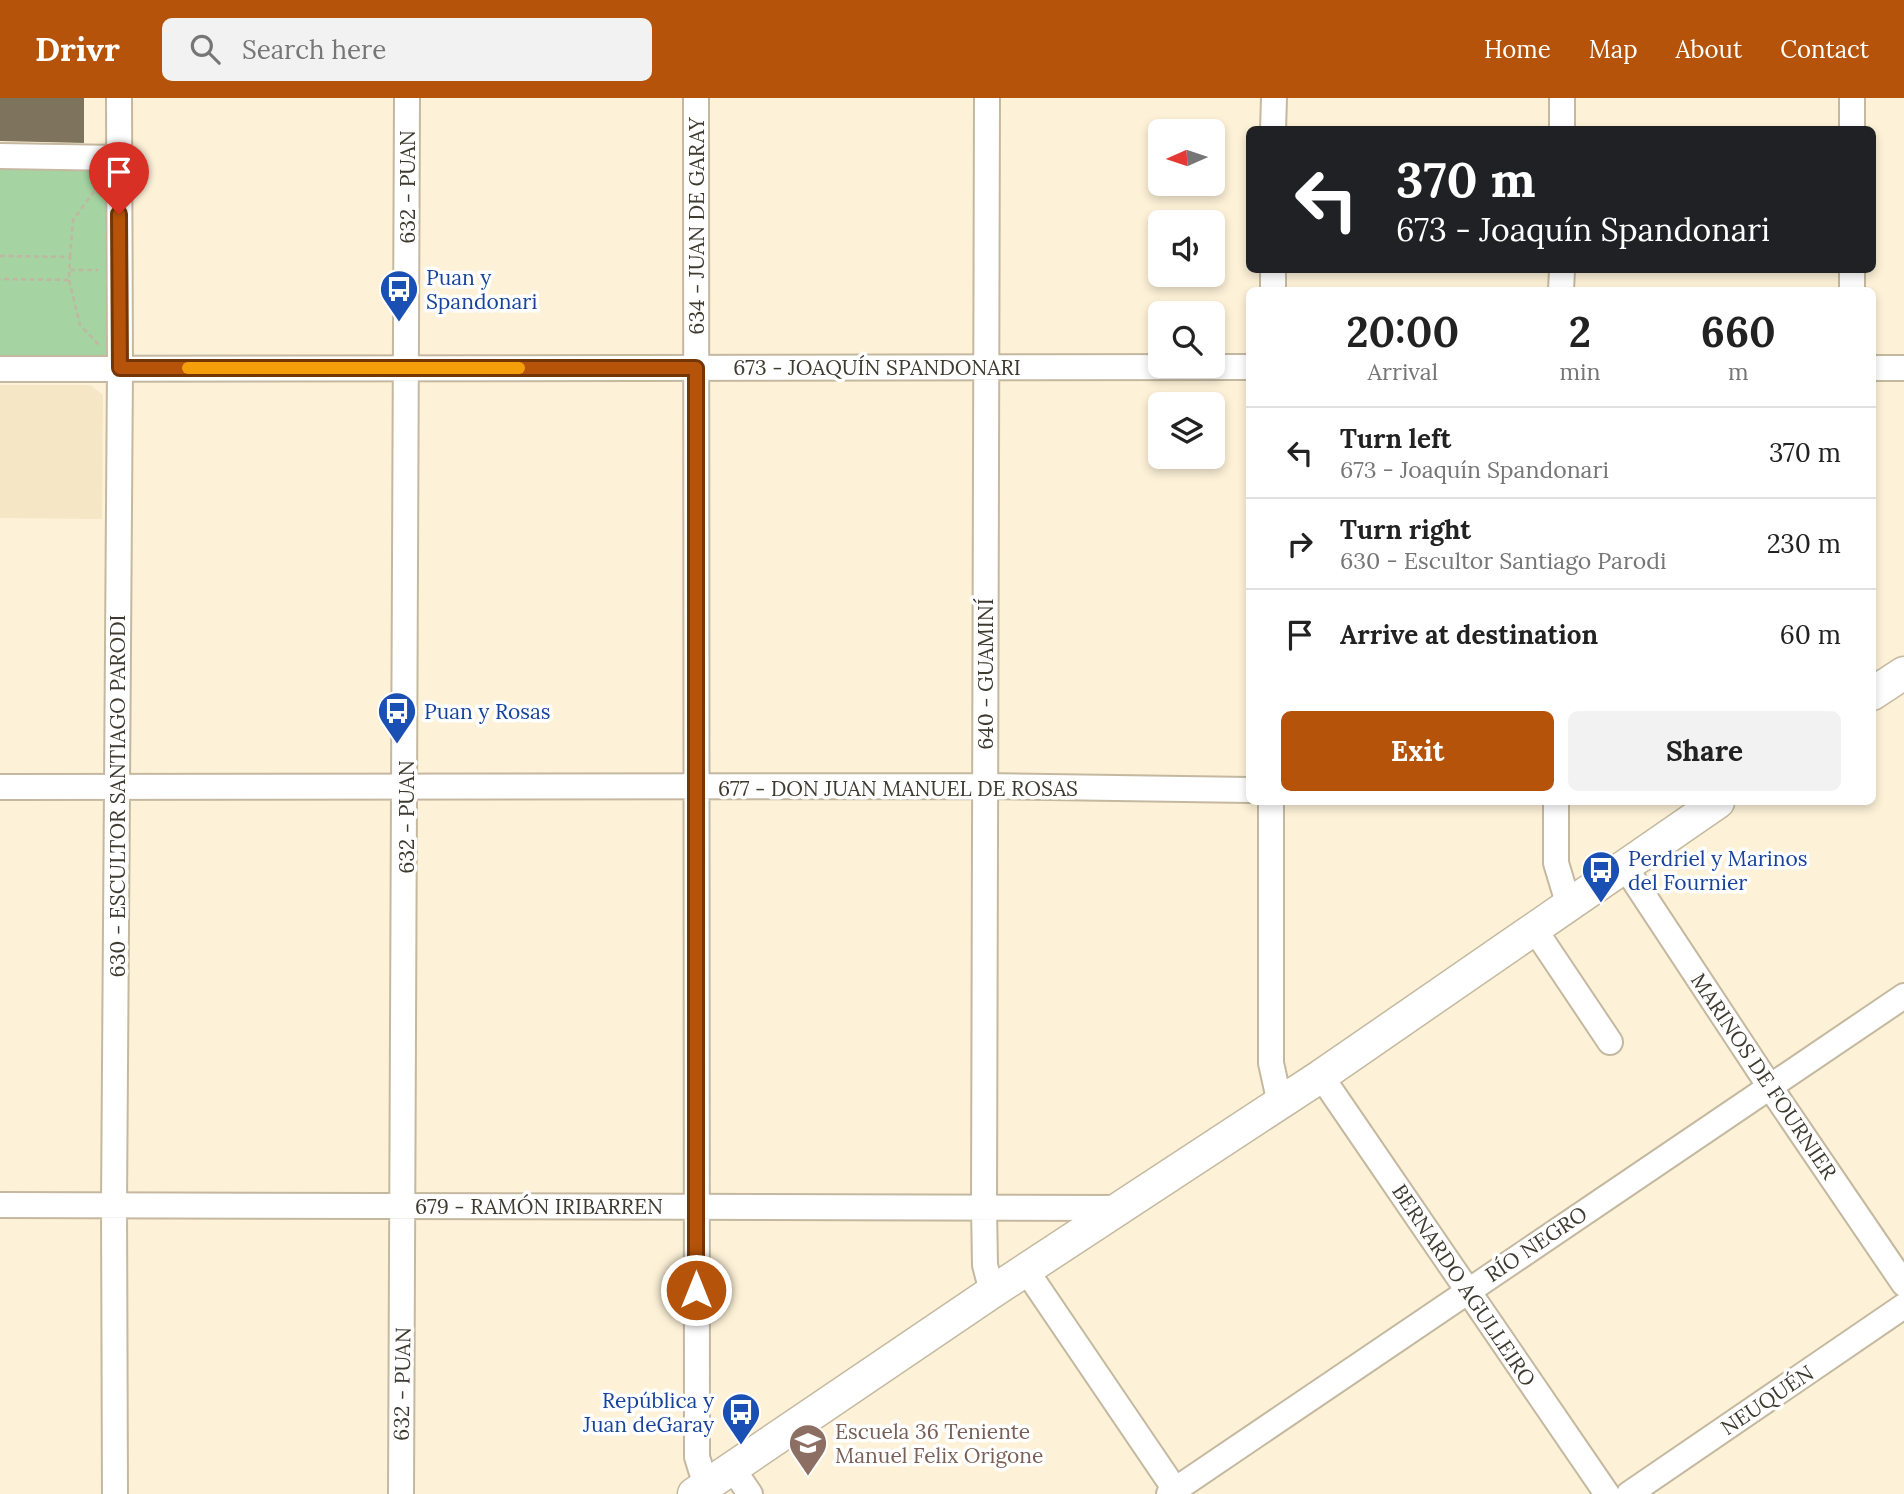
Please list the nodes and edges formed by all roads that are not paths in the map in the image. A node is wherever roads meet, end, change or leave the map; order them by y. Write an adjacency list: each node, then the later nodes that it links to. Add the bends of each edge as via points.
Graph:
1 (119, 98): 12 (street, 630 - ESCULTOR SANTIAGO PARODI)
2 (407, 98): 16 (street, 632 - PUAN)
3 (696, 98): 17 (street, 634 - JUAN DE GARAY)
4 (987, 98): 13 (street, 640 - GUAMINÍ)
5 (1273, 98): 8 (street)
6 (1562, 98): 9 (street)
7 (1852, 98): 10 (street)
8 (1273, 126)
9 (1562, 126)
10 (1852, 126)
11 (0, 156): 12 (street)
12 (119, 158): 15 (street, 630 - ESCULTOR SANTIAGO PARODI)
13 (985, 367): 14 (street, 673 - JOAQUÍN SPANDONARI); 17 (street, 673 - JOAQUÍN SPANDONARI); 23 (street, 640 - GUAMINÍ)
14 (1246, 367)
15 (120, 368): 16 (street, 673 - JOAQUÍN SPANDONARI); 20 (street, 673 - JOAQUÍN SPANDONARI); 24 (street, 630 - ESCULTOR SANTIAGO PARODI)
16 (406, 368): 17 (street, 673 - JOAQUÍN SPANDONARI); 27 (street, 632 - PUAN)
17 (696, 368): 25 (street, 634 - JUAN DE GARAY)
18 (1876, 368): 19 (street)
19 (1904, 368)
20 (0, 369)
21 (1904, 673): 22 (main road)
22 (1876, 691)
23 (985, 786): 25 (street, 677 - DON JUAN MANUEL DE ROSAS); 28 (street, 677 - DON JUAN MANUEL DE ROSAS); 44 (street, 640 - GUAMINÍ)
24 (117, 787): 26 (street, 677 - DON JUAN MANUEL DE ROSAS); 27 (street, 677 - DON JUAN MANUEL DE ROSAS); 41 (street, 630 - ESCULTOR SANTIAGO PARODI)
25 (696, 787): 27 (street, 677 - DON JUAN MANUEL DE ROSAS); 43 (street, 634 - JUAN DE GARAY)
26 (0, 788)
27 (406, 788): 42 (street, 632 - PUAN)
28 (1246, 790)
29 (1271, 805): 39 (street, via 1271,1063)
30 (1556, 805): 33 (street, via 1556,863)
31 (1714, 805): 32 (main road)
32 (1625, 867): 33 (main road); 38 (street, MARINOS DE FOURNIER)
33 (1569, 906): 34 (main road)
34 (1535, 930): 36 (street); 37 (main road)
35 (1904, 996): 38 (street, RÍO NEGRO)
36 (1609, 1042)
37 (1321, 1076): 39 (main road); 48 (street, BERNARDO AGULLEIRO)
38 (1770, 1087): 47 (street, MARINOS DE FOURNIER); 48 (street, RÍO NEGRO)
39 (1279, 1104): 45 (main road)
40 (0, 1205): 41 (street, 679 - RAMÓN IRIBARREN)
41 (114, 1205): 42 (street, 679 - RAMÓN IRIBARREN); 54 (street, 630 - ESCULTOR SANTIAGO PARODI)
42 (404, 1205): 43 (street, 679 - RAMÓN IRIBARREN); 55 (street, 632 - PUAN)
43 (695, 1206): 44 (street, 679 - RAMÓN IRIBARREN); 52 (street, 634 - JUAN DE GARAY)
44 (984, 1208): 45 (street, 679 - RAMÓN IRIBARREN); 49 (street, 640 - GUAMINÍ, via 985,1265)
45 (1120, 1208): 46 (main road)
46 (1026, 1270): 49 (main road); 53 (street)
47 (1904, 1284)
48 (1466, 1290): 53 (street, RÍO NEGRO); 56 (street, BERNARDO AGULLEIRO)
49 (992, 1292): 51 (main road)
50 (1904, 1306): 57 (street, NEUQUÉN)
51 (741, 1482): 52 (main road)
52 (700, 1490)
53 (1174, 1493)
54 (116, 1494)
55 (401, 1494)
56 (1607, 1494)
57 (1629, 1494)

